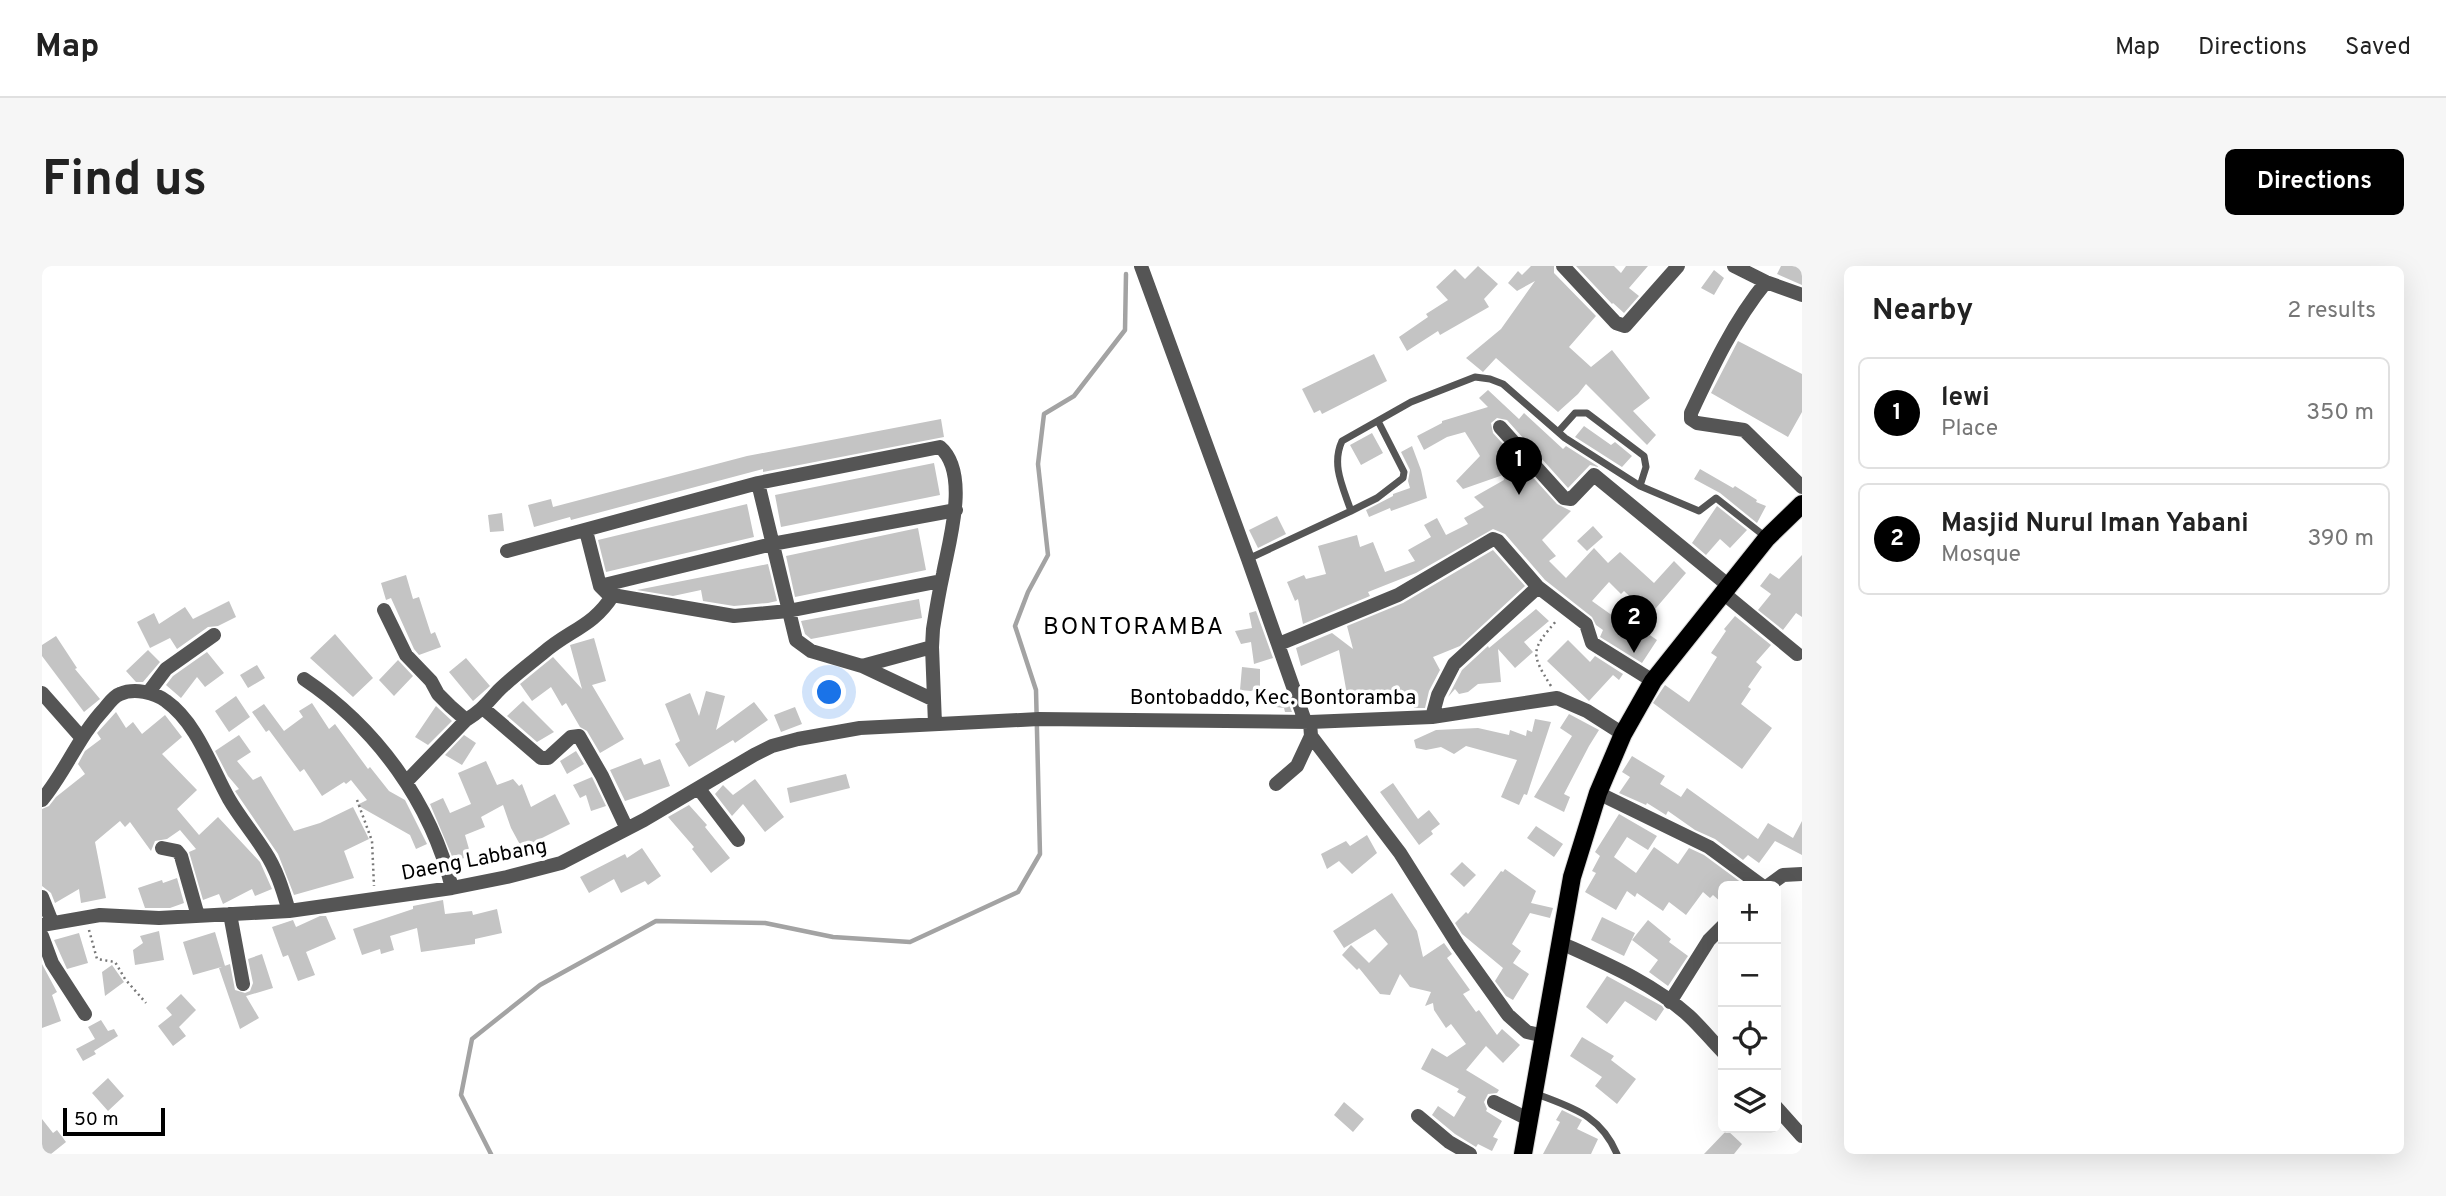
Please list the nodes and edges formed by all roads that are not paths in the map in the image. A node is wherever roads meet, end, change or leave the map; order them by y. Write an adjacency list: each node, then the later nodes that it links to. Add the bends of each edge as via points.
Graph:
1 (1141, 266): 20 (street)
2 (1563, 266): 3 (street, via 1616,323 1625,326)
3 (1678, 266)
4 (1734, 266): 5 (street)
5 (1766, 282): 6 (street); 12 (street, via 1715,361 1691,419 1744,430)
6 (1802, 295)
7 (1378, 421): 9 (lane, via 1411,402 1475,377 1503,384); 15 (lane, via 1342,441 1337,451 1336,467); 15 (lane, via 1404,478)
8 (1500, 427): 24 (street, via 1564,498 1571,499 1594,475)
9 (1558, 432): 11 (lane); 11 (lane, via 1575,413 1587,413 1644,456)
10 (758, 483): 14 (street, via 940,447 951,468); 16 (street); 18 (street)
11 (1640, 486): 17 (lane, via 1699,511 1716,498)
12 (1802, 487)
13 (1802, 504): 17 (main road)
14 (956, 510): 18 (street); 21 (street)
15 (1350, 511): 20 (lane)
16 (586, 531): 19 (street); 22 (street)
17 (1767, 538): 24 (main road)
18 (772, 544): 22 (street); 27 (street)
19 (507, 551)
20 (1248, 559): 29 (street)
21 (941, 581): 27 (street); 30 (street)
22 (600, 586): 25 (street)
23 (1538, 587): 29 (street, via 1493,539 1398,595); 34 (street, via 1586,624 1592,643); 38 (street, via 1461,657 1448,674)
24 (1726, 589): 31 (street); 34 (main road)
25 (614, 595): 27 (street, via 734,616); 39 (street, via 589,624 545,651)
26 (384, 610): 40 (street, via 406,655)
27 (788, 611): 32 (street, via 802,646)
28 (214, 635): 36 (street, via 166,669)
29 (1279, 644): 43 (street)
30 (932, 647): 32 (street); 37 (street)
31 (1797, 654)
32 (862, 666): 37 (street)
33 (304, 679): 46 (street, via 349,713)
34 (1653, 681): 44 (main road)
35 (42, 693): 45 (street)
36 (148, 693): 45 (street, via 116,696); 59 (street, via 167,702 189,727 266,853)
37 (934, 700): 42 (street)
38 (1435, 706): 43 (street, Bontobaddo, Kec. Bontoramba); 44 (street, Bontobaddo, Kec. Bontoramba, via 1557,698)
39 (484, 709): 40 (street); 51 (street, via 541,758 548,758 571,737 579,736)
40 (466, 720): 46 (street)
41 (1010, 720): 42 (street, Daeng Labbang); 43 (street, Bontobaddo, Kec. Bontoramba)
42 (935, 724): 48 (street, Daeng Labbang, via 860,728 798,738 754,755)
43 (1309, 726): 47 (street, via 1297,766); 69 (street, via 1508,1015 1527,1032)
44 (1623, 734): 49 (main road)
45 (81, 737): 50 (street)
46 (406, 782): 57 (street, via 430,822)
47 (1276, 784)
48 (699, 789): 51 (street, Daeng Labbang); 52 (street)
49 (1598, 793): 55 (street, via 1709,847); 65 (main road, via 1572,877)
50 (42, 800)
51 (627, 829): 57 (street, Daeng Labbang, via 561,863)
52 (738, 840)
53 (162, 848): 61 (street, via 181,856)
54 (1802, 874): 56 (street, via 1783,875)
55 (1755, 881)
56 (1775, 881)
57 (452, 888): 59 (street, Daeng Labbang)
58 (42, 897): 62 (street)
59 (289, 911): 60 (street, Daeng Labbang)
60 (230, 914): 61 (street, Daeng Labbang); 66 (street)
61 (198, 916): 62 (street, Daeng Labbang, via 100,915)
62 (47, 924)
63 (1718, 931): 67 (street)
64 (42, 936): 68 (street, via 52,963)
65 (1561, 943): 67 (street, via 1616,968); 69 (main road)
66 (243, 984)
67 (1670, 1002): 70 (street)
68 (85, 1014)
69 (1544, 1036): 71 (main road)
70 (1718, 1047)
71 (1534, 1093): 75 (main road); 79 (lane, via 1591,1118 1610,1137)
72 (1494, 1102): 75 (street)
73 (1781, 1113): 76 (street)
74 (1418, 1116): 77 (street)
75 (1530, 1120): 78 (main road)
76 (1802, 1136)
77 (1470, 1154)
78 (1523, 1154)
79 (1617, 1154)

